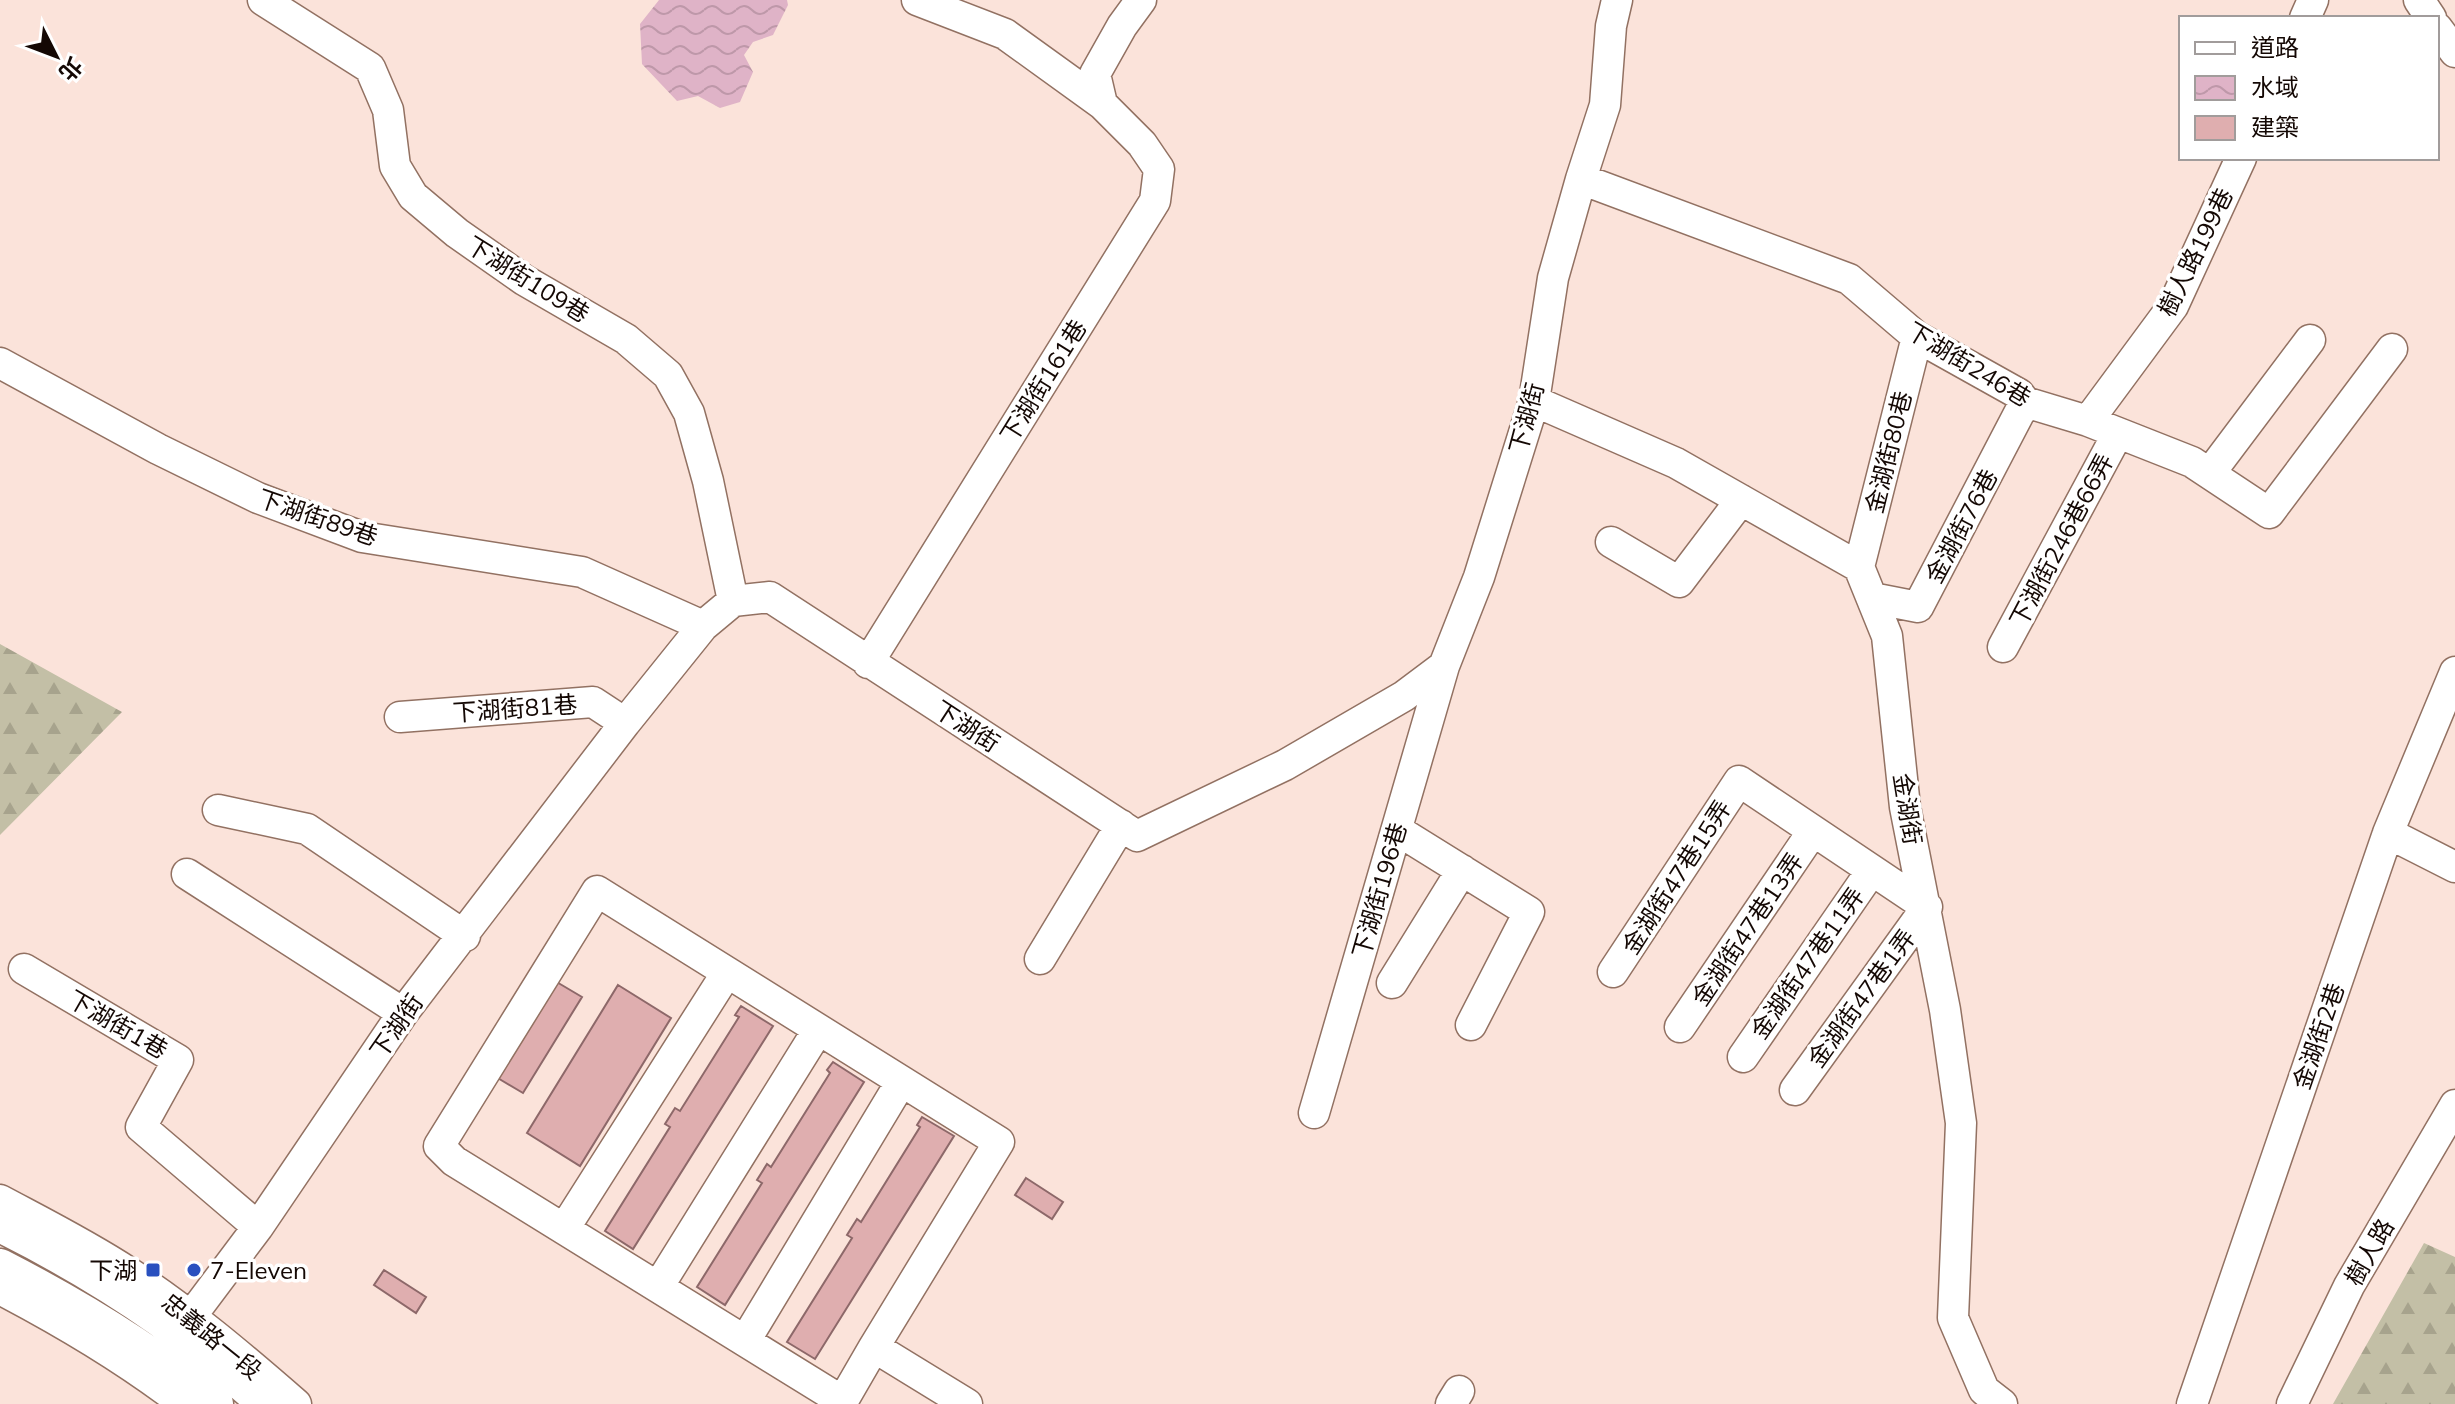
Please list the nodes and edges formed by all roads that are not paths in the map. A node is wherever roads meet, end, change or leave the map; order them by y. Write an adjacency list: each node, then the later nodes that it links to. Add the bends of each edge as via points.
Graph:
1 (263, 0): 23 (street, 下湖街109巷, via 370,68 388,110 395,166 413,196 524,280 626,339 668,375 689,413)
2 (917, 0): 7 (street, 下湖街161巷, via 1005,34)
3 (1141, 0): 7 (street, via 1095,74)
4 (1617, 0): 9 (street, 下湖街, via 1605,105)
5 (2439, 31): 6 (street)
6 (2455, 52)
7 (1102, 104): 26 (street, 下湖街161巷, via 1159,169 1155,201)
8 (2240, 160): 16 (street, 樹人路199巷, via 2173,306)
9 (1581, 179): 10 (street, 下湖街246巷, via 1849,279); 14 (street, 下湖街, via 1553,278)
10 (1917, 337): 15 (street, 下湖街246巷); 21 (street, 金湖街80巷)
11 (2310, 340): 18 (street)
12 (2392, 349): 18 (street, 下湖街246巷, via 2269,513)
13 (0, 363): 24 (street, 下湖街89巷, via 273,504 362,537 582,572)
14 (1534, 401): 19 (street, via 1676,463); 27 (street, 下湖街, via 1479,577)
15 (2025, 402): 16 (street, 下湖街246巷); 22 (street, 金湖街76巷, via 1918,607)
16 (2088, 421): 17 (street, 下湖街246巷)
17 (2118, 433): 18 (street, 下湖街246巷); 25 (street, 下湖街246巷66弄)
18 (2210, 473)
19 (1741, 500): 20 (street, via 1679,582); 21 (street)
20 (1611, 542)
21 (1859, 567): 22 (street, 金湖街)
22 (1872, 598): 40 (street, 金湖街, via 1887,636 1905,807)
23 (733, 601): 24 (street, 下湖街); 26 (street, 下湖街, via 770,597)
24 (703, 626): 30 (street, 下湖街)
25 (2003, 647)
26 (868, 663): 32 (street, 下湖街)
27 (1444, 666): 32 (street, 下湖街, via 1391,704 1243,786 1137,836); 33 (street, 下湖街196巷)
28 (2455, 672): 35 (street, 金湖街2巷)
29 (400, 717): 30 (street, 下湖街81巷, via 593,702)
30 (625, 723): 41 (street, 下湖街)
31 (218, 810): 41 (street, via 307,829)
32 (1121, 825): 42 (street)
33 (1397, 830): 37 (street); 55 (street, 下湖街196巷)
34 (1813, 831): 38 (street); 44 (street, 金湖街47巷15弄, via 1739,781); 49 (street, 金湖街47巷13弄)
35 (2388, 833): 36 (street); 74 (street, 金湖街2巷)
36 (2455, 867)
37 (1462, 870): 46 (street); 48 (street, via 1529,912)
38 (1872, 870): 40 (street); 51 (street, 金湖街47巷11弄)
39 (187, 874): 47 (street)
40 (1927, 907): 53 (street, 金湖街47巷1弄); 73 (street, 金湖街, via 1961,1123 1953,1318 1984,1390)
41 (465, 936): 47 (street, 下湖街)
42 (1040, 959)
43 (24, 969): 58 (street, 下湖街1巷, via 178,1060 141,1127)
44 (1613, 972)
45 (726, 974): 50 (street); 59 (street); 59 (street, via 597,891 439,1146 454,1161)
46 (1392, 983)
47 (403, 1013): 58 (street, 下湖街)
48 (1471, 1025)
49 (1680, 1027)
50 (818, 1030): 52 (street); 61 (street)
51 (1743, 1057)
52 (901, 1082): 64 (street); 65 (street, via 999,1142)
53 (1795, 1090)
54 (2455, 1105): 75 (street, 樹人路, via 2349,1286)
55 (1314, 1113)
56 (0, 1200): 63 (street, 忠義路一段, via 94,1251)
57 (0, 1224): 63 (main road, 忠義路一段)
58 (258, 1227): 63 (street, 下湖街)
59 (564, 1229): 61 (street)
60 (0, 1267): 66 (main road, via 113,1330)
61 (658, 1287): 64 (street)
62 (0, 1289): 66 (street)
63 (186, 1325): 66 (street, 下湖街); 70 (main road, 忠義路一段); 71 (street, 忠義路一段)
64 (745, 1341): 67 (street)
65 (874, 1347): 67 (street); 72 (street)
66 (152, 1368): 68 (street); 69 (main road)
67 (841, 1403)
68 (184, 1404)
69 (215, 1404)
70 (266, 1404)
71 (296, 1404)
72 (967, 1404)
73 (2002, 1404)
74 (2192, 1404)
75 (2292, 1404)

